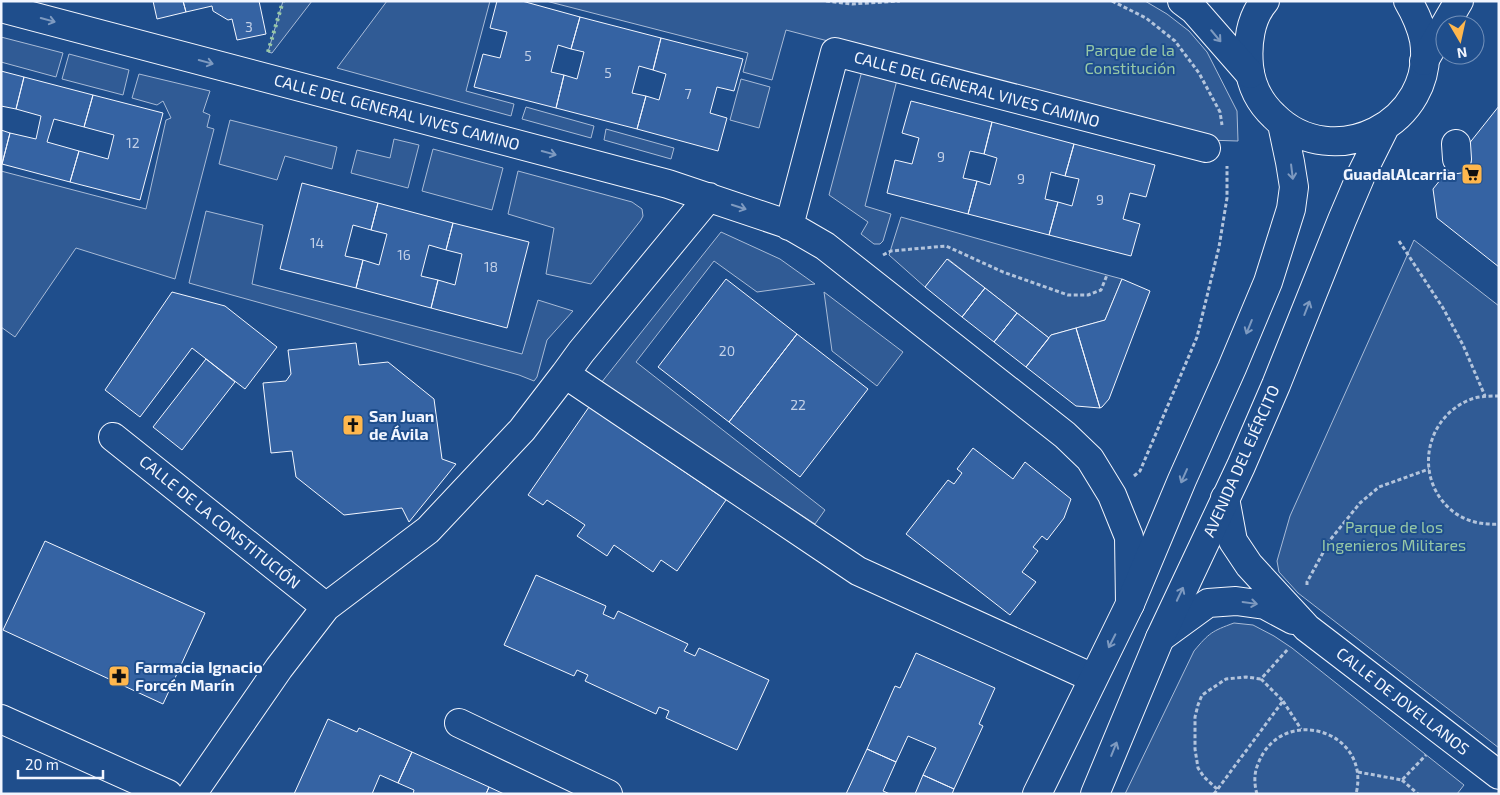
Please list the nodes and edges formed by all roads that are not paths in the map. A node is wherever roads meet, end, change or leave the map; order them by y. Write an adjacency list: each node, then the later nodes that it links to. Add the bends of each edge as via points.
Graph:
1 (1182, 1): 7 (main road, one-way to 7, via 1194,10)
2 (1265, 1): 7 (main road, via 1252,26 1247,50)
3 (1408, 1): 6 (main road, via 1424,40)
4 (1458, 1): 6 (main road)
5 (1, 8): 11 (main road, CALLE DEL GENERAL VIVES CAMINO, one-way to 11, via 668,184)
6 (1424, 61): 9 (main road, via 1413,98)
7 (1250, 74): 8 (main road, via 1256,92)
8 (1282, 124): 9 (main road, via 1305,136 1329,142 1352,141); 16 (main road, one-way to 16, via 1294,186 1291,209 1264,290)
9 (1385, 127): 15 (main road, AVENIDA DEL EJÉRCITO, one-way to 9)
10 (1218, 147): 12 (main road, CALLE DEL GENERAL VIVES CAMINO, via 835,52)
11 (709, 198): 12 (main road, CALLE DEL GENERAL VIVES CAMINO, one-way to 12); 13 (main road)
12 (790, 226): 16 (main road, CALLE DEL GENERAL VIVES CAMINO, via 825,246 856,270 1065,435 1090,459 1112,495 1129,537)
13 (565, 374): 17 (main road, via 522,430 428,530); 20 (main road, via 858,571)
14 (113, 436): 17 (main road, CALLE DE LA CONSTITUCIÓN)
15 (1225, 498): 18 (main road, CALLE DE JOVELLANOS, via 1233,541 1249,565); 19 (main road, AVENIDA DEL EJÉRCITO, one-way to 15)
16 (1130, 604): 20 (main road, one-way to 20)
17 (326, 607): 25 (main road, via 279,668)
18 (1308, 628): 19 (main road, CALLE DE JOVELLANOS, one-way to 18, via 1208,603 1236,601 1265,605); 23 (main road, CALLE DE JOVELLANOS)
19 (1160, 638): 28 (main road, AVENIDA DEL EJÉRCITO, one-way to 19)
20 (1093, 678): 27 (main road)
21 (1, 719): 24 (main road)
22 (459, 723): 26 (main road)
23 (1499, 775)
24 (168, 794)
25 (192, 794)
26 (608, 794)
27 (1038, 794)
28 (1095, 794)

